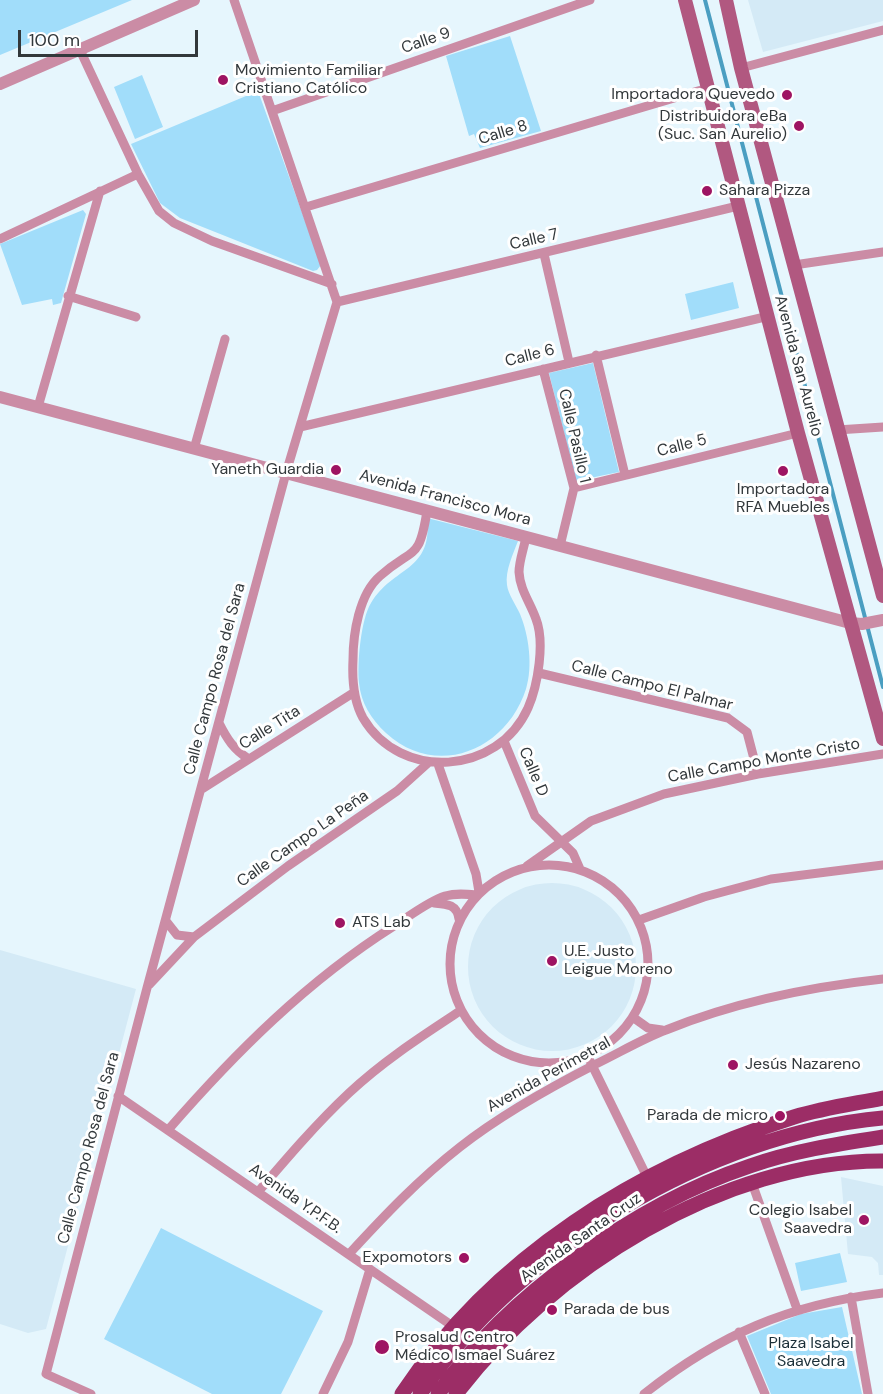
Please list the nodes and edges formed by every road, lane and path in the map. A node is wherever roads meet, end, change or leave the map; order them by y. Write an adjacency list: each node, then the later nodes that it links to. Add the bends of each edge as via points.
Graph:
1 (194, 0): 7 (street)
2 (234, 0): 11 (street)
3 (590, 0): 11 (street, Calle 9)
4 (685, 0): 10 (main road, Avenida San Aurelio)
5 (726, 0): 8 (main road, Avenida San Aurelio)
6 (883, 30): 8 (street)
7 (80, 50): 9 (street); 12 (street)
8 (741, 68): 19 (main road, Avenida San Aurelio)
9 (0, 84)
10 (708, 88): 14 (main road, Avenida San Aurelio); 15 (street, Calle 8)
11 (272, 111): 15 (street)
12 (138, 174): 13 (street); 20 (street, via 159,211 174,223 212,241)
13 (100, 191): 16 (street); 21 (street)
14 (738, 206): 18 (street, Calle 7); 23 (main road, Avenida San Aurelio)
15 (306, 207): 20 (street)
16 (0, 239)
17 (883, 252): 19 (street)
18 (544, 254): 22 (street, Calle 7); 27 (street)
19 (794, 265): 33 (main road, Avenida San Aurelio)
20 (332, 284): 22 (street)
21 (69, 296): 24 (street); 30 (street)
22 (337, 302): 31 (street, Calle Campo Rosa del Sara)
23 (769, 316): 26 (street, Calle 6); 34 (main road, Avenida San Aurelio)
24 (136, 317)
25 (225, 339): 35 (street)
26 (596, 356): 27 (street, Calle 6); 37 (street)
27 (569, 362): 28 (street, Calle 6)
28 (543, 369): 31 (street, Calle 6); 38 (street, Calle Pasillo 1)
29 (0, 397): 30 (street, Avenida Francisco Mora)
30 (38, 407): 35 (street, Avenida Francisco Mora)
31 (300, 426): 36 (street, Calle Campo Rosa del Sara)
32 (883, 427): 33 (street)
33 (837, 430): 42 (main road, Avenida San Aurelio)
34 (798, 433): 37 (street, Calle 5); 44 (main road, Avenida San Aurelio)
35 (194, 449): 36 (street, Avenida Francisco Mora)
36 (286, 473): 39 (street, Avenida Francisco Mora); 47 (street, Calle Campo Rosa del Sara)
37 (625, 475): 38 (street, Calle 5)
38 (574, 488): 41 (street, Calle Pasillo 1)
39 (427, 511): 40 (street, Avenida Francisco Mora); 46 (street, via 418,548 379,577 362,605 353,658)
40 (526, 537): 41 (street, Avenida Francisco Mora); 45 (street, via 519,570 521,587 537,621)
41 (560, 546): 44 (street, Avenida Francisco Mora)
42 (882, 590)
43 (882, 620): 44 (street, Avenida Francisco Mora)
44 (856, 623): 48 (main road, Avenida San Aurelio)
45 (538, 673): 49 (street, via 528,708); 53 (street, Calle Campo El Palmar, via 728,718 747,732)
46 (353, 693): 51 (street, Calle Tita); 52 (street, via 363,717 379,738 400,753)
47 (219, 723): 51 (street, via 237,752); 54 (street, Calle Campo Rosa del Sara)
48 (883, 739)
49 (504, 741): 52 (street, via 486,753 459,762); 55 (street, Calle D, via 535,816)
50 (883, 754): 53 (street, Calle Campo Monte Cristo)
51 (249, 759): 54 (street, Calle Tita)
52 (433, 763): 59 (street, via 476,874); 64 (street, Calle Campo La Peña)
53 (758, 774): 55 (street, Calle Campo Monte Cristo, via 664,794 591,821)
54 (202, 789): 62 (street, Calle Campo Rosa del Sara)
55 (561, 839): 57 (street, Calle Campo Monte Cristo); 58 (street, Calle D)
56 (883, 865): 63 (street, via 771,879 704,897)
57 (526, 867): 58 (street, via 553,864); 59 (street, via 501,876)
58 (580, 869): 63 (street, via 615,889)
59 (478, 893): 60 (street, via 461,893); 61 (street)
60 (431, 903): 61 (street, via 451,906); 77 (street, via 315,982 262,1028)
61 (459, 919): 67 (street, via 450,949 450,980)
62 (166, 921): 64 (street, via 177,935); 66 (street, Calle Campo Rosa del Sara)
63 (639, 921): 68 (street, via 648,945 650,970 645,995)
64 (194, 937): 66 (street, Calle Campo La Peña)
65 (883, 979): 69 (street, Avenida Perimetral, via 786,993)
66 (147, 988): 72 (street, Calle Campo Rosa del Sara)
67 (460, 1011): 70 (street, via 478,1034 501,1052 529,1062 559,1064); 82 (street, via 403,1049 350,1092 301,1140)
68 (634, 1018): 69 (street, via 648,1028); 70 (street, via 614,1041)
69 (665, 1030): 71 (street, Avenida Perimetral)
70 (588, 1057): 71 (street)
71 (593, 1066): 80 (street); 83 (street, Avenida Perimetral, via 501,1117 460,1147 383,1217)
72 (118, 1096): 77 (street, Avenida Y.P.F.B.); 90 (street, Calle Campo Rosa del Sara, via 46,1374)
73 (883, 1098): 80 (main road, Avenida Santa Cruz, via 757,1130)
74 (883, 1103): 76 (main road)
75 (883, 1118): 76 (main road, Avenida Santa Cruz)
76 (866, 1119): 93 (main road, Avenida Santa Cruz, via 806,1132 716,1161 609,1217 566,1246 508,1294 437,1368)
77 (168, 1130): 82 (street, Avenida Y.P.F.B.)
78 (883, 1137): 94 (main road, Avenida Santa Cruz, via 751,1165 665,1202 589,1251 518,1304)
79 (883, 1161): 81 (main road, Avenida Santa Cruz, via 826,1164)
80 (647, 1177): 88 (main road, Avenida Santa Cruz, via 556,1234)
81 (752, 1183): 87 (street); 95 (main road, Avenida Santa Cruz, via 688,1208 608,1254 528,1315)
82 (258, 1192): 83 (street, Avenida Y.P.F.B.)
83 (349, 1254): 84 (street, Avenida Y.P.F.B.)
84 (370, 1269): 88 (street, Avenida Y.P.F.B.); 91 (street, via 348,1342)
85 (883, 1293): 86 (street)
86 (851, 1297): 87 (street); 98 (street)
87 (797, 1309): 89 (street)
88 (454, 1327): 92 (main road, Avenida Santa Cruz, via 425,1359)
89 (739, 1332): 96 (street, via 682,1364); 97 (street)
90 (91, 1394)
91 (323, 1394)
92 (402, 1394)
93 (420, 1394)
94 (438, 1394)
95 (456, 1394)
96 (644, 1394)
97 (765, 1394)
98 (868, 1394)

